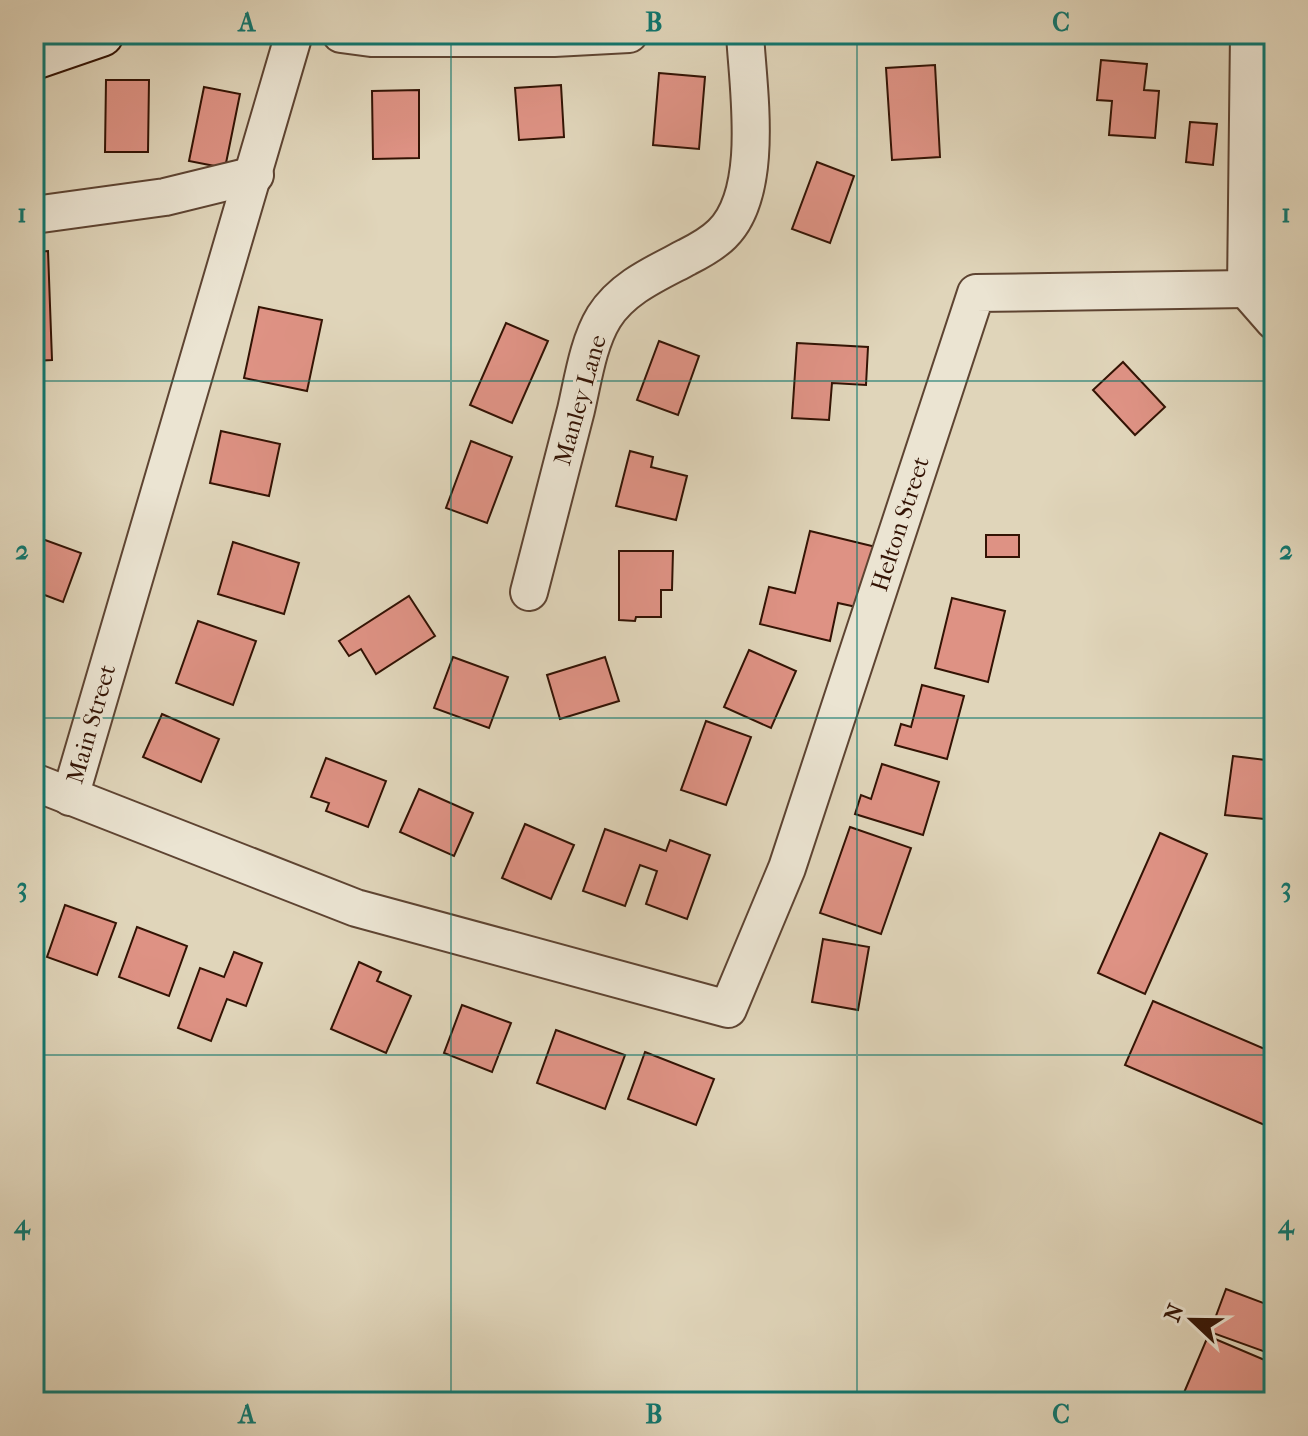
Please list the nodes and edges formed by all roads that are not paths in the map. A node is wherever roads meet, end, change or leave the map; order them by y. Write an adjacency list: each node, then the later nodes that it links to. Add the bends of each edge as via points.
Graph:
1 (101, 34): 7 (main road)
2 (294, 34): 8 (street, Main Street)
3 (629, 34): 6 (street)
4 (745, 34): 12 (street, Manley Lane, via 750,153 745,191 724,233 637,284 604,318)
5 (1249, 34): 10 (street)
6 (359, 35)
7 (34, 57)
8 (255, 175): 9 (street, via 165,197); 14 (street, Main Street)
9 (34, 215)
10 (1246, 289): 11 (street); 15 (street, Helton Street, via 976,293 787,868)
11 (1274, 321)
12 (529, 592)
13 (34, 782): 14 (street)
14 (70, 797): 15 (street, Main Street, via 356,908)
15 (728, 1009)

